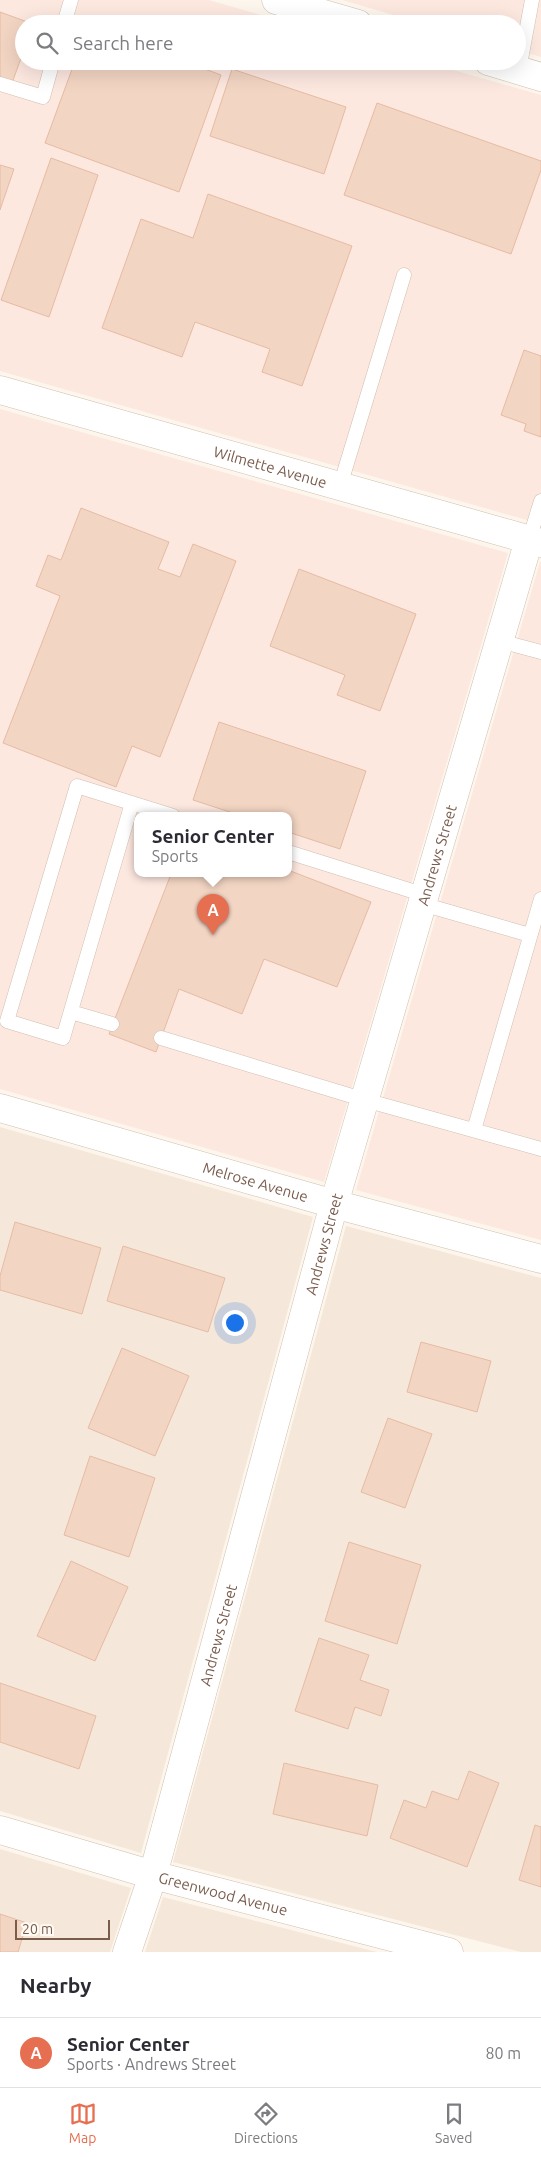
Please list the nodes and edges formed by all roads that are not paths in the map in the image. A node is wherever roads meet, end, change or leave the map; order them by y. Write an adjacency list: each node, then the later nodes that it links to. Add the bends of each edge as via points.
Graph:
1 (71, 0): 4 (lane)
2 (276, 0): 5 (street)
3 (532, 0): 7 (lane)
4 (67, 15)
5 (327, 15)
6 (51, 70): 8 (lane, via 43,97)
7 (530, 73)
8 (0, 84)
9 (404, 274): 11 (lane)
10 (0, 390): 11 (street, Wilmette Avenue)
11 (340, 486): 13 (street, Wilmette Avenue)
12 (541, 501): 13 (lane)
13 (535, 541): 14 (street, Andrews Street)
14 (500, 641): 15 (lane); 20 (street, Andrews Street)
15 (541, 652)
16 (132, 803): 17 (lane); 22 (lane); 22 (lane, via 77,786 7,1021 63,1038)
17 (160, 812)
18 (292, 853): 20 (lane)
19 (541, 899): 21 (lane)
20 (424, 900): 21 (lane); 25 (street, Andrews Street)
21 (530, 935): 27 (lane)
22 (71, 1012): 23 (lane)
23 (112, 1024)
24 (161, 1038): 25 (lane)
25 (365, 1100): 27 (lane); 29 (street, Andrews Street)
26 (0, 1108): 29 (street, Melrose Avenue)
27 (474, 1130): 28 (lane)
28 (541, 1149)
29 (334, 1204): 30 (street, Melrose Avenue); 32 (street, Andrews Street)
30 (541, 1259)
31 (0, 1830): 32 (street, Greenwood Avenue)
32 (153, 1875): 33 (street, Andrews Street); 34 (street, Greenwood Avenue)
33 (127, 1952)
34 (449, 1952)

